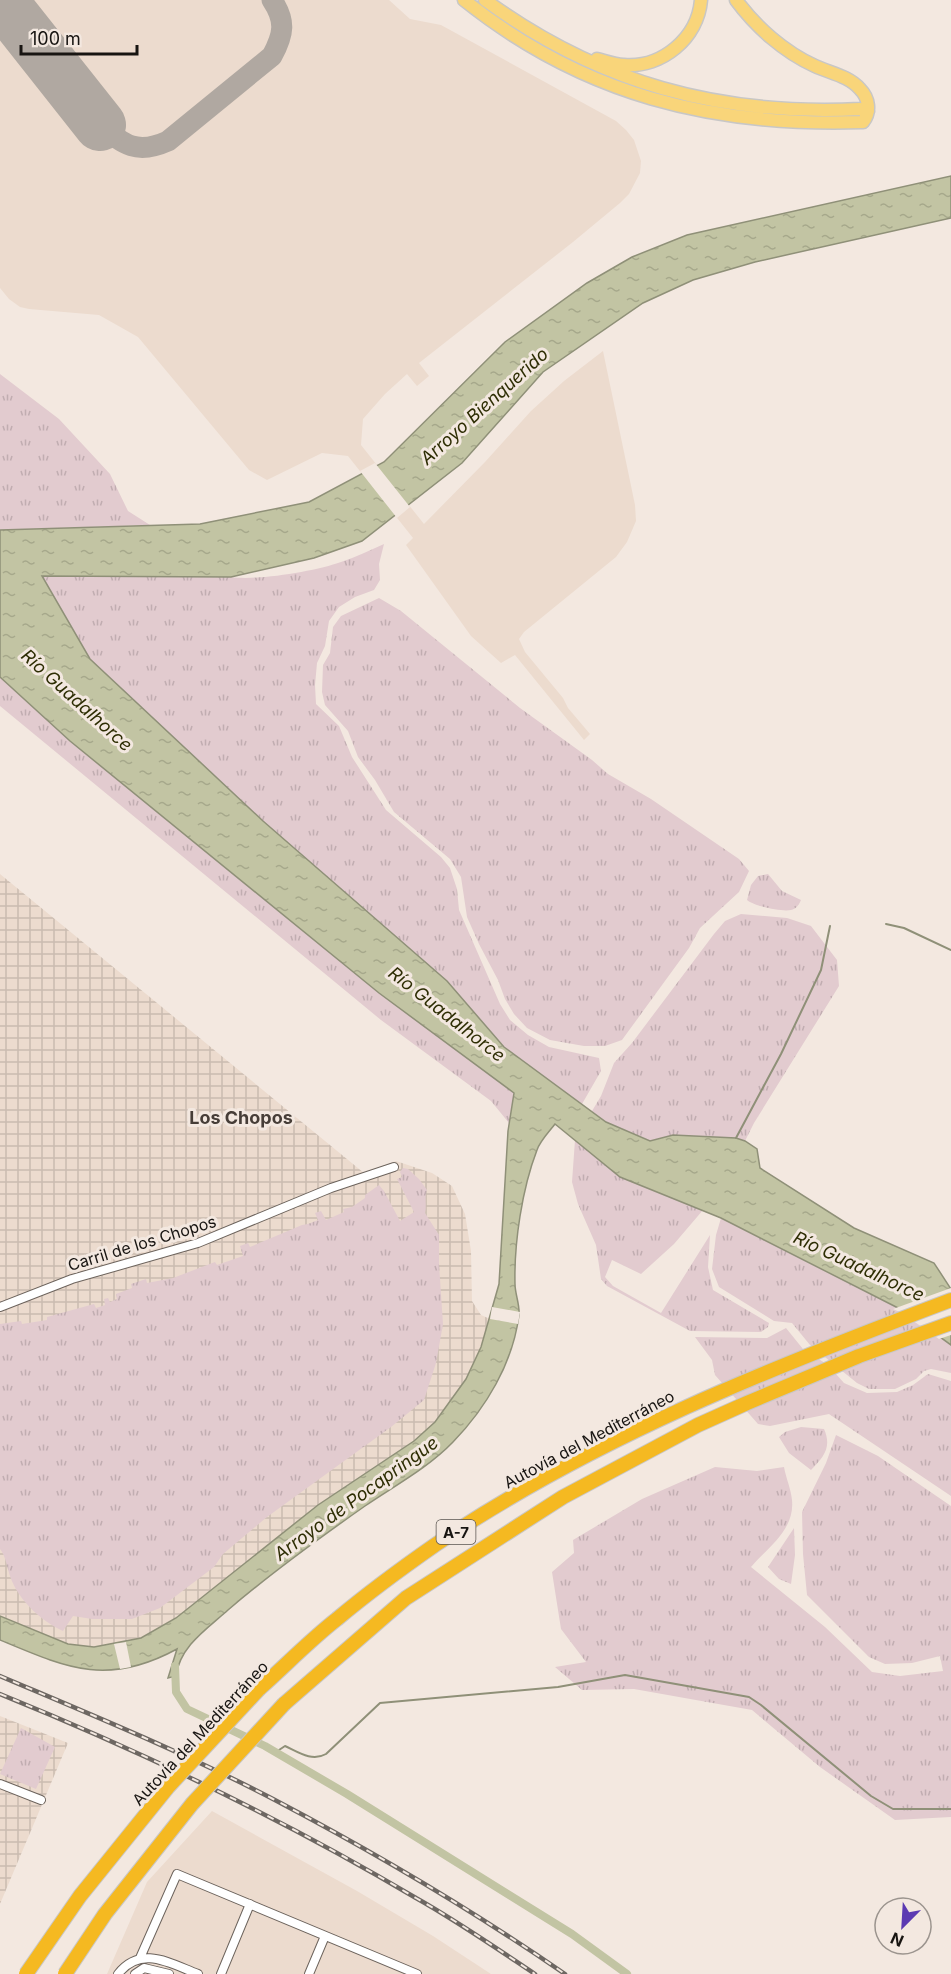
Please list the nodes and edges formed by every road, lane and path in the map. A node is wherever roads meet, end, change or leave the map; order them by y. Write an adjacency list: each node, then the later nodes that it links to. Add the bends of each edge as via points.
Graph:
1 (464, 0): 6 (main road, via 549,56 646,98 752,120 807,123)
2 (484, 0): 5 (main road)
3 (701, 0): 5 (main road, via 690,34 657,59 624,65)
4 (736, 0): 6 (main road, via 783,47 812,65 851,80 868,100)
5 (568, 52): 6 (main road, via 662,89 729,104)
6 (863, 114)
7 (394, 1167): 9 (street, Carril de los Chopos, via 331,1188 198,1243 72,1279)
8 (951, 1300): 17 (highway, Autovía del Mediterráneo / A-7, bridge, via 731,1386 678,1411 544,1477 435,1545 336,1619 259,1689 168,1787 80,1896)
9 (0, 1307)
10 (951, 1323): 18 (highway, A-7, bridge, via 859,1356 698,1425 563,1497 406,1598 284,1704 192,1804 105,1914)
11 (0, 1784): 12 (street)
12 (41, 1800)
13 (250, 1904): 14 (street); 15 (street, via 177,1874); 23 (street)
14 (325, 1936): 16 (street); 24 (street)
15 (140, 1958): 19 (street, via 125,1965); 22 (street, via 161,1959)
16 (398, 1970): 25 (street)
17 (26, 1974)
18 (65, 1974)
19 (118, 1974)
20 (135, 1974): 21 (street, via 144,1968)
21 (169, 1974)
22 (198, 1974)
23 (221, 1974)
24 (309, 1974)
25 (417, 1974)

